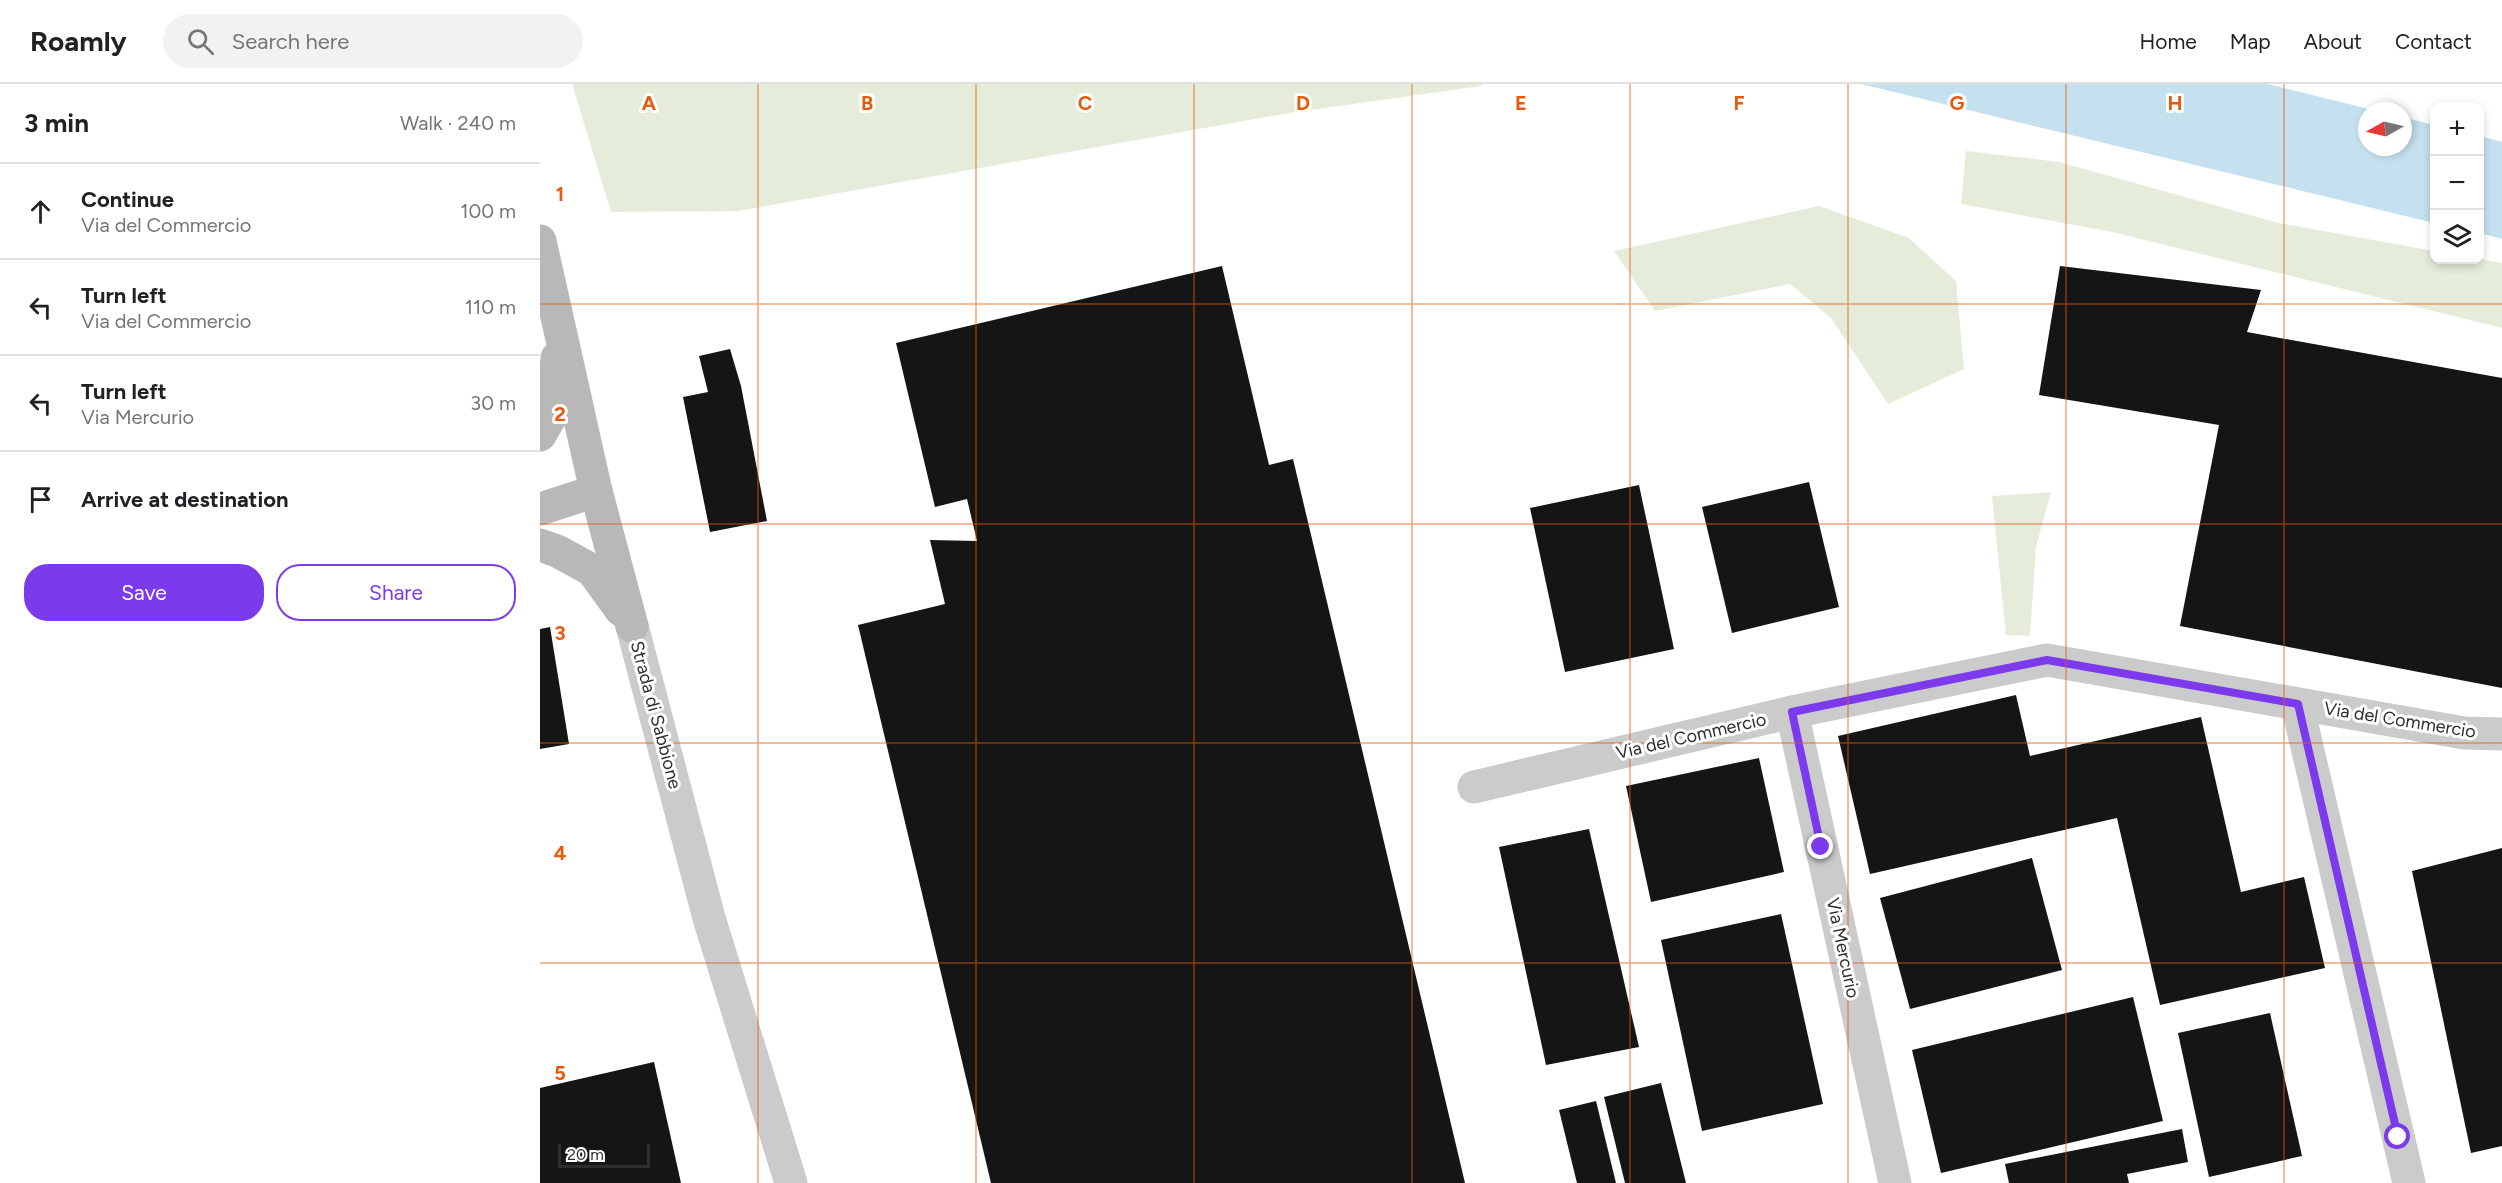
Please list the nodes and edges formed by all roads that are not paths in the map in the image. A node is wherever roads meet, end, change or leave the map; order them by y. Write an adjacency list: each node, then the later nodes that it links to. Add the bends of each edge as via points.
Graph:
1 (540, 241): 2 (main road, Strada di Sabbione)
2 (560, 326): 3 (main road, via 552,414); 4 (main road, Strada di Sabbione)
3 (540, 435)
4 (596, 491): 5 (main road); 7 (main road, Strada di Sabbione)
5 (540, 508)
6 (540, 545): 7 (main road, via 592,570)
7 (633, 626): 12 (street, Strada di Sabbione, via 709,918)
8 (2298, 704): 9 (street, Via del Commercio, via 2047,660); 10 (street, Via del Commercio, via 2464,733); 14 (street, Via del Commercio)
9 (1792, 712): 11 (street, Via del Commercio); 13 (street, Via Mercurio)
10 (2502, 734)
11 (1474, 787)
12 (790, 1183)
13 (1895, 1183)
14 (2409, 1183)

